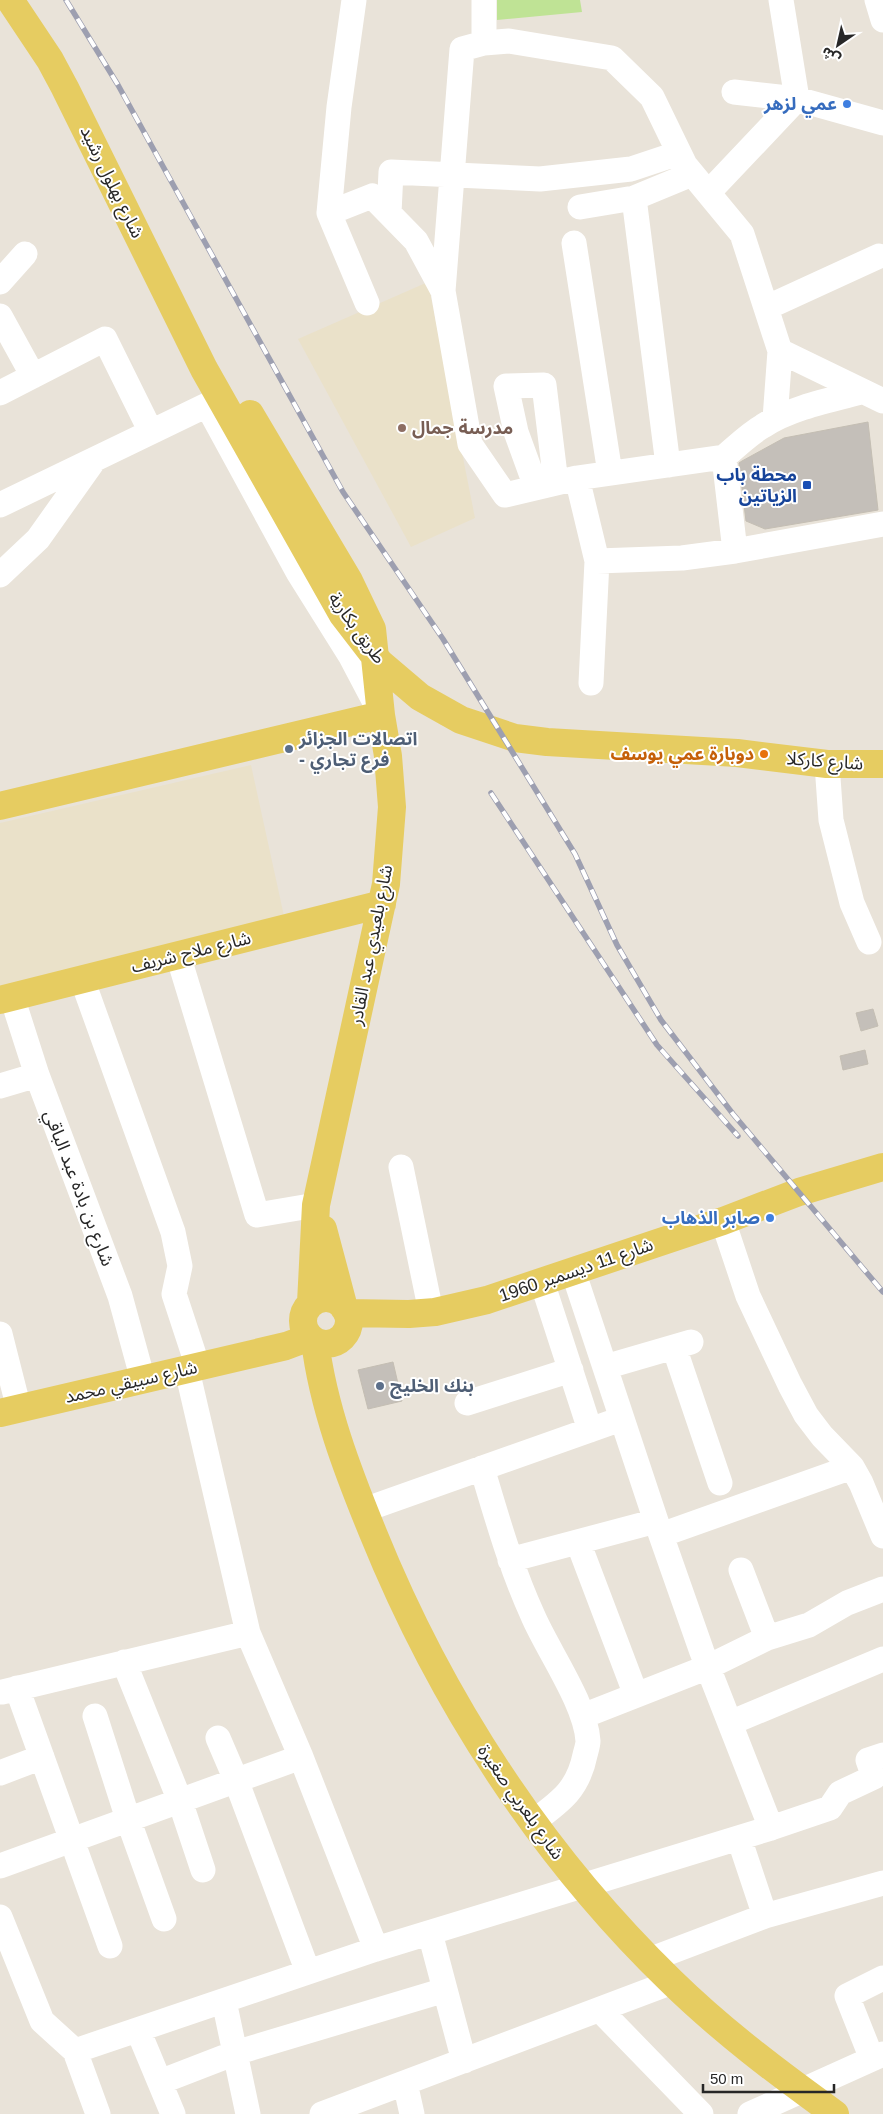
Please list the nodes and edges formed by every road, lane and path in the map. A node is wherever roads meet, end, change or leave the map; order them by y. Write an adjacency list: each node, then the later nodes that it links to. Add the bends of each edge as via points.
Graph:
1 (10, 0): 22 (main road, شارع بهلول رشيد, via 50,60)
2 (354, 0): 17 (street, via 338,107)
3 (484, 0): 7 (street)
4 (781, 0): 9 (street)
5 (877, 0): 6 (street)
6 (883, 20)
7 (484, 43): 11 (street, via 509,42 612,58 652,97); 13 (street, via 462,49)
8 (734, 92): 9 (street)
9 (797, 100): 10 (street); 14 (street)
10 (883, 123)
11 (679, 153): 12 (street); 13 (street, via 631,169 540,179)
12 (692, 174): 14 (street); 15 (street)
13 (453, 175): 18 (street, via 391,172); 24 (street)
14 (708, 193): 26 (street, via 742,234)
15 (634, 198): 16 (street); 37 (street)
16 (580, 207)
17 (329, 213): 18 (street, via 372,196); 25 (street)
18 (389, 213): 24 (street, via 416,242)
19 (574, 243): 38 (street)
20 (26, 254): 23 (street)
21 (879, 256): 26 (street)
22 (154, 268): 29 (main road, شارع بهلول رشيد); 46 (main road, شارع بلعيدي عبد القادر, via 210,347 349,581 372,629)
23 (0, 282)
24 (442, 291): 39 (street, via 470,444 505,495)
25 (367, 303)
26 (766, 308): 28 (street)
27 (0, 316): 30 (street)
28 (780, 351): 32 (street); 33 (street)
29 (204, 370): 47 (main road, طريق بكارية, via 344,615 380,663 420,697 461,720 515,738)
30 (32, 376): 31 (street); 34 (street, via 105,339)
31 (0, 393)
32 (872, 397): 33 (street, via 816,404)
33 (775, 419): 35 (street)
34 (151, 432): 36 (street); 46 (street, via 207,405)
35 (724, 457): 37 (street); 42 (street)
36 (93, 461): 40 (street); 44 (street, via 38,539)
37 (668, 465): 38 (street)
38 (610, 473): 39 (street)
39 (556, 483): 43 (street)
40 (0, 505)
41 (883, 524): 42 (street)
42 (735, 551): 43 (street, via 682,558)
43 (597, 561): 45 (street)
44 (0, 575)
45 (591, 683)
46 (381, 715): 50 (main road); 51 (main road, شارع بلعيدي عبد القادر, via 392,807)
47 (737, 753): 48 (main road, شارع كاركلا)
48 (827, 764): 49 (main road, شارع كاركلا); 52 (street, via 831,820 852,903)
49 (883, 764)
50 (0, 806)
51 (382, 904): 53 (main road, شارع ملاح شريف); 60 (main road, شارع بلعيدي عبد القادر)
52 (869, 942)
53 (178, 955): 54 (main road, شارع ملاح شريف); 60 (street, via 258,1215)
54 (82, 979): 55 (main road, شارع ملاح شريف); 70 (street, via 172,1232 180,1266 174,1294)
55 (6, 998): 56 (street, شارع بن بادة عبد الباقي)
56 (36, 1075): 57 (street); 72 (street, شارع بن بادة عبد الباقي, via 120,1296)
57 (0, 1086)
58 (401, 1167): 65 (street)
59 (883, 1167): 61 (main road, شارع 11 ديسمبر 1960, via 799,1192)
60 (316, 1205): 64 (main road, شارع بلعيدي عبد القادر); 66 (main road, شارع بلعيدي عبد القادر)
61 (723, 1221): 62 (main road, شارع 11 ديسمبر 1960); 77 (street, via 748,1296 790,1385 806,1415)
62 (574, 1271): 63 (main road, شارع 11 ديسمبر 1960); 69 (street)
63 (542, 1282): 65 (main road, شارع 11 ديسمبر 1960, via 488,1300); 71 (street)
64 (308, 1306): 66 (main road, شارع بلعيدي عبد القادر, via 303,1326); 66 (main road, via 324,1298 339,1302); 68 (main road)
65 (420, 1313): 66 (main road, شارع 11 ديسمبر 1960)
66 (332, 1329): 68 (main road, شارع سبيقي محمد); 80 (main road, شارع بلعربي صغيرة, via 328,1404)
67 (0, 1334): 74 (street)
68 (263, 1351): 70 (main road, شارع سبيقي محمد)
69 (604, 1367): 75 (street); 79 (street, via 683,1344)
70 (192, 1368): 72 (main road, شارع سبيقي محمد); 87 (street)
71 (571, 1370): 73 (street); 76 (street)
72 (143, 1380): 74 (main road, شارع سبيقي محمد)
73 (467, 1403)
74 (9, 1411)
75 (621, 1419): 76 (street); 81 (street)
76 (590, 1430): 78 (street)
77 (852, 1467): 81 (street); 82 (street, via 862,1483)
78 (482, 1468): 80 (street); 84 (street)
79 (720, 1483)
80 (364, 1510): 105 (main road, شارع بلعربي صغيرة, via 419,1639 498,1773)
81 (658, 1528): 83 (street); 91 (street)
82 (883, 1536)
83 (578, 1542): 84 (street); 93 (street)
84 (510, 1560): 95 (street, via 533,1616)
85 (741, 1570): 88 (street)
86 (883, 1589): 88 (street, via 848,1603 809,1625)
87 (248, 1633): 90 (street); 100 (street)
88 (767, 1638): 91 (street)
89 (883, 1659): 96 (street)
90 (124, 1662): 92 (street); 103 (street)
91 (708, 1667): 93 (street); 96 (street)
92 (8, 1690): 99 (street)
93 (636, 1695): 95 (street)
94 (95, 1716): 104 (street)
95 (583, 1716): 105 (street, via 588,1742 583,1768 573,1788)
96 (730, 1723): 106 (street)
97 (218, 1738): 102 (street)
98 (883, 1755): 106 (street, via 868,1760 874,1777 840,1793 830,1808)
99 (42, 1756): 101 (street); 108 (street)
100 (302, 1757): 102 (street); 118 (street)
101 (0, 1773)
102 (236, 1780): 103 (street); 120 (street)
103 (180, 1801): 104 (street); 110 (street)
104 (128, 1819): 108 (street); 115 (street)
105 (533, 1822): 112 (main road, شارع بلعربي صغيرة)
106 (771, 1828): 107 (street)
107 (739, 1838): 112 (street); 113 (street)
108 (73, 1840): 109 (street); 117 (street)
109 (0, 1866)
110 (203, 1870)
111 (883, 1882): 113 (street)
112 (583, 1886): 116 (street); 119 (main road, شارع بلعربي صغيرة)
113 (766, 1916): 119 (street)
114 (0, 1917): 127 (street, via 42,2021)
115 (164, 1919)
116 (430, 1933): 118 (street); 123 (street)
117 (110, 1946)
118 (376, 1950): 120 (street)
119 (649, 1960): 122 (main road, شارع بلعربي صغيرة)
120 (308, 1972): 124 (street)
121 (883, 1978): 129 (street, via 847,1996)
122 (672, 1982): 125 (street); 133 (main road, شارع بلعربي صغيرة, via 729,2034)
123 (445, 1990): 128 (street); 130 (street)
124 (224, 2001): 126 (street); 128 (street)
125 (600, 2010): 130 (street); 139 (street)
126 (138, 2030): 127 (street); 131 (street)
127 (75, 2051): 134 (street)
128 (235, 2053): 131 (street); 136 (street)
129 (877, 2056): 133 (street)
130 (464, 2060): 132 (street)
131 (160, 2082): 135 (street)
132 (404, 2083): 137 (street); 138 (street)
133 (802, 2090): 140 (street); 141 (main road, شارع بلعربي صغيرة)
134 (98, 2114)
135 (173, 2114)
136 (248, 2114)
137 (322, 2114)
138 (412, 2114)
139 (701, 2114)
140 (750, 2114)
141 (835, 2114)

